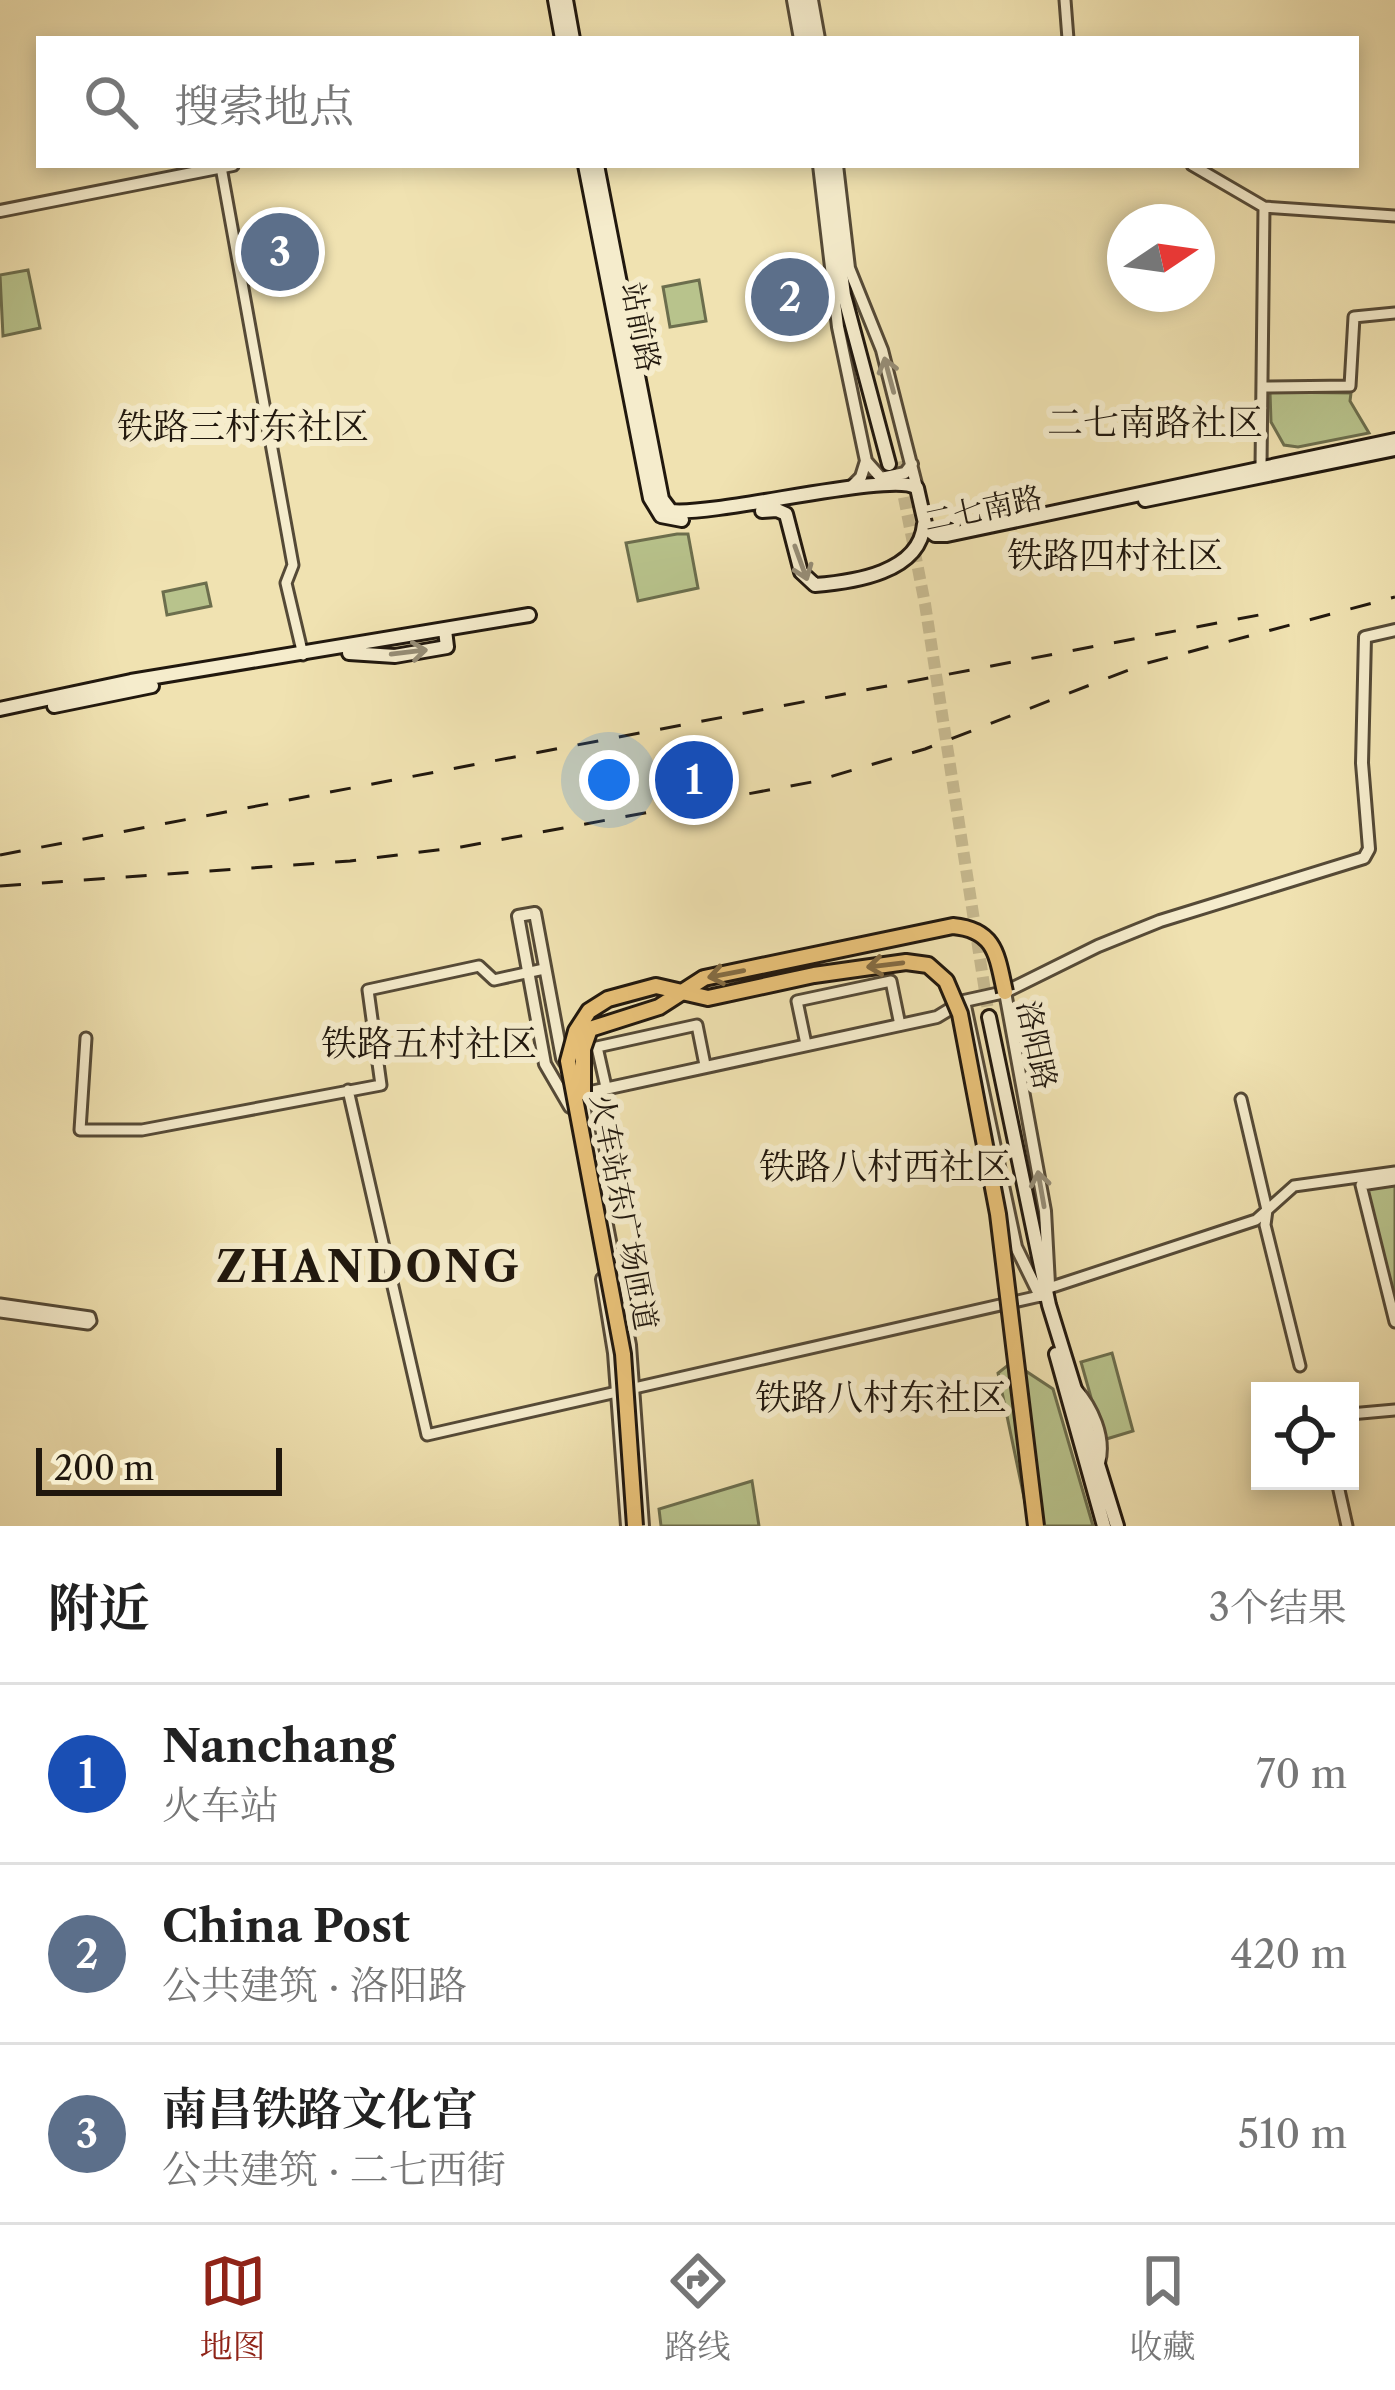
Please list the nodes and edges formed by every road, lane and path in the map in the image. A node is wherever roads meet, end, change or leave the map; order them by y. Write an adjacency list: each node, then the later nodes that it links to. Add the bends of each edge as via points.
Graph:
1 (793, 0): 7 (street)
2 (808, 0): 8 (main road)
3 (1065, 0): 9 (street)
4 (560, 3): 5 (main road); 6 (main road)
5 (562, 36)
6 (573, 36)
7 (799, 36)
8 (814, 36)
9 (1068, 36)
10 (217, 168): 19 (street)
11 (227, 168): 37 (street)
12 (586, 168): 31 (main road, 站前路)
13 (598, 168): 31 (main road, 站前路)
14 (829, 168): 25 (street, via 838,326)
15 (829, 168): 26 (main road, via 844,295)
16 (830, 168): 27 (street, one-way to 16, via 882,350 849,268)
17 (1197, 168): 18 (street)
18 (1264, 207): 20 (street); 22 (street)
19 (0, 211)
20 (1395, 216)
21 (1395, 313): 22 (street, via 1354,317 1350,386)
22 (1262, 387): 28 (street)
23 (1395, 440): 28 (main road, 二七南路)
24 (1395, 449): 33 (main road, 二七南路)
25 (866, 461): 27 (street, via 881,478); 29 (street)
26 (893, 463)
27 (912, 464): 30 (street)
28 (1262, 466): 32 (main road, 二七南路, via 947,535)
29 (850, 487): 30 (main road, 二七南路); 31 (main road, 二七南路, via 695,512 671,512)
30 (917, 488): 32 (main road, 二七南路)
31 (655, 496): 33 (main road, 二七南路, one-way to 33, via 656,512 674,520 784,512 801,572 815,585 886,571)
32 (924, 524): 33 (main road)
33 (915, 547)
34 (529, 615): 35 (main road)
35 (445, 630): 37 (main road); 38 (main road, one-way to 35, via 354,652 395,656 446,647)
36 (1395, 631): 41 (street, via 1364,637 1364,858 1160,921)
37 (303, 655): 38 (main road, via 130,681)
38 (0, 713)
39 (544, 969): 40 (street); 40 (street, via 535,913 518,916); 51 (street)
40 (529, 972): 50 (street, via 494,980 479,966 368,990 381,1085); 51 (street, via 545,1064)
41 (1005, 992): 42 (highway, 火车站东广场匝道, one-way to 42, bridge, via 987,937 953,926 704,979); 43 (street, 洛阳路); 55 (street, 洛阳路, one-way to 41, via 1045,1210)
42 (681, 993): 51 (highway, 火车站东广场匝道, bridge, via 590,1029); 64 (highway, 火车站东广场匝道, bridge, via 656,986 608,999 576,1031 568,1061 623,1354); 65 (highway, 火车站东广场匝道, one-way to 42, bridge, via 998,1214 960,1014 946,981 928,965 906,962 708,998)
43 (964, 1001): 45 (street); 55 (street, 洛阳路, via 1016,1247)
44 (986, 1018): 55 (main road, 洛阳路)
45 (900, 1024): 47 (street); 47 (street, via 891,981 797,1000)
46 (86, 1038): 50 (street, via 80,1130 142,1130)
47 (806, 1044): 48 (street)
48 (706, 1065): 49 (street); 49 (street, via 697,1025 597,1047)
49 (606, 1087): 51 (street)
50 (348, 1090): 60 (street, via 427,1435)
51 (576, 1095): 59 (street); 60 (street)
52 (1241, 1099): 54 (street)
53 (1395, 1176): 54 (street, via 1294,1186); 57 (street, via 1360,1184)
54 (1267, 1210): 55 (street); 58 (street)
55 (1046, 1296): 59 (street); 66 (main road, 洛阳路); 67 (main road, 洛阳路)
56 (0, 1308): 56 (street, via 88,1324 91,1321 90,1317)
57 (1395, 1322)
58 (1300, 1366)
59 (634, 1390): 60 (street); 64 (street)
60 (617, 1394): 64 (street)
61 (1395, 1410): 62 (street)
62 (1359, 1413)
63 (1338, 1490): 68 (street)
64 (635, 1526)
65 (1036, 1526)
66 (1105, 1526)
67 (1117, 1526)
68 (1347, 1526)

